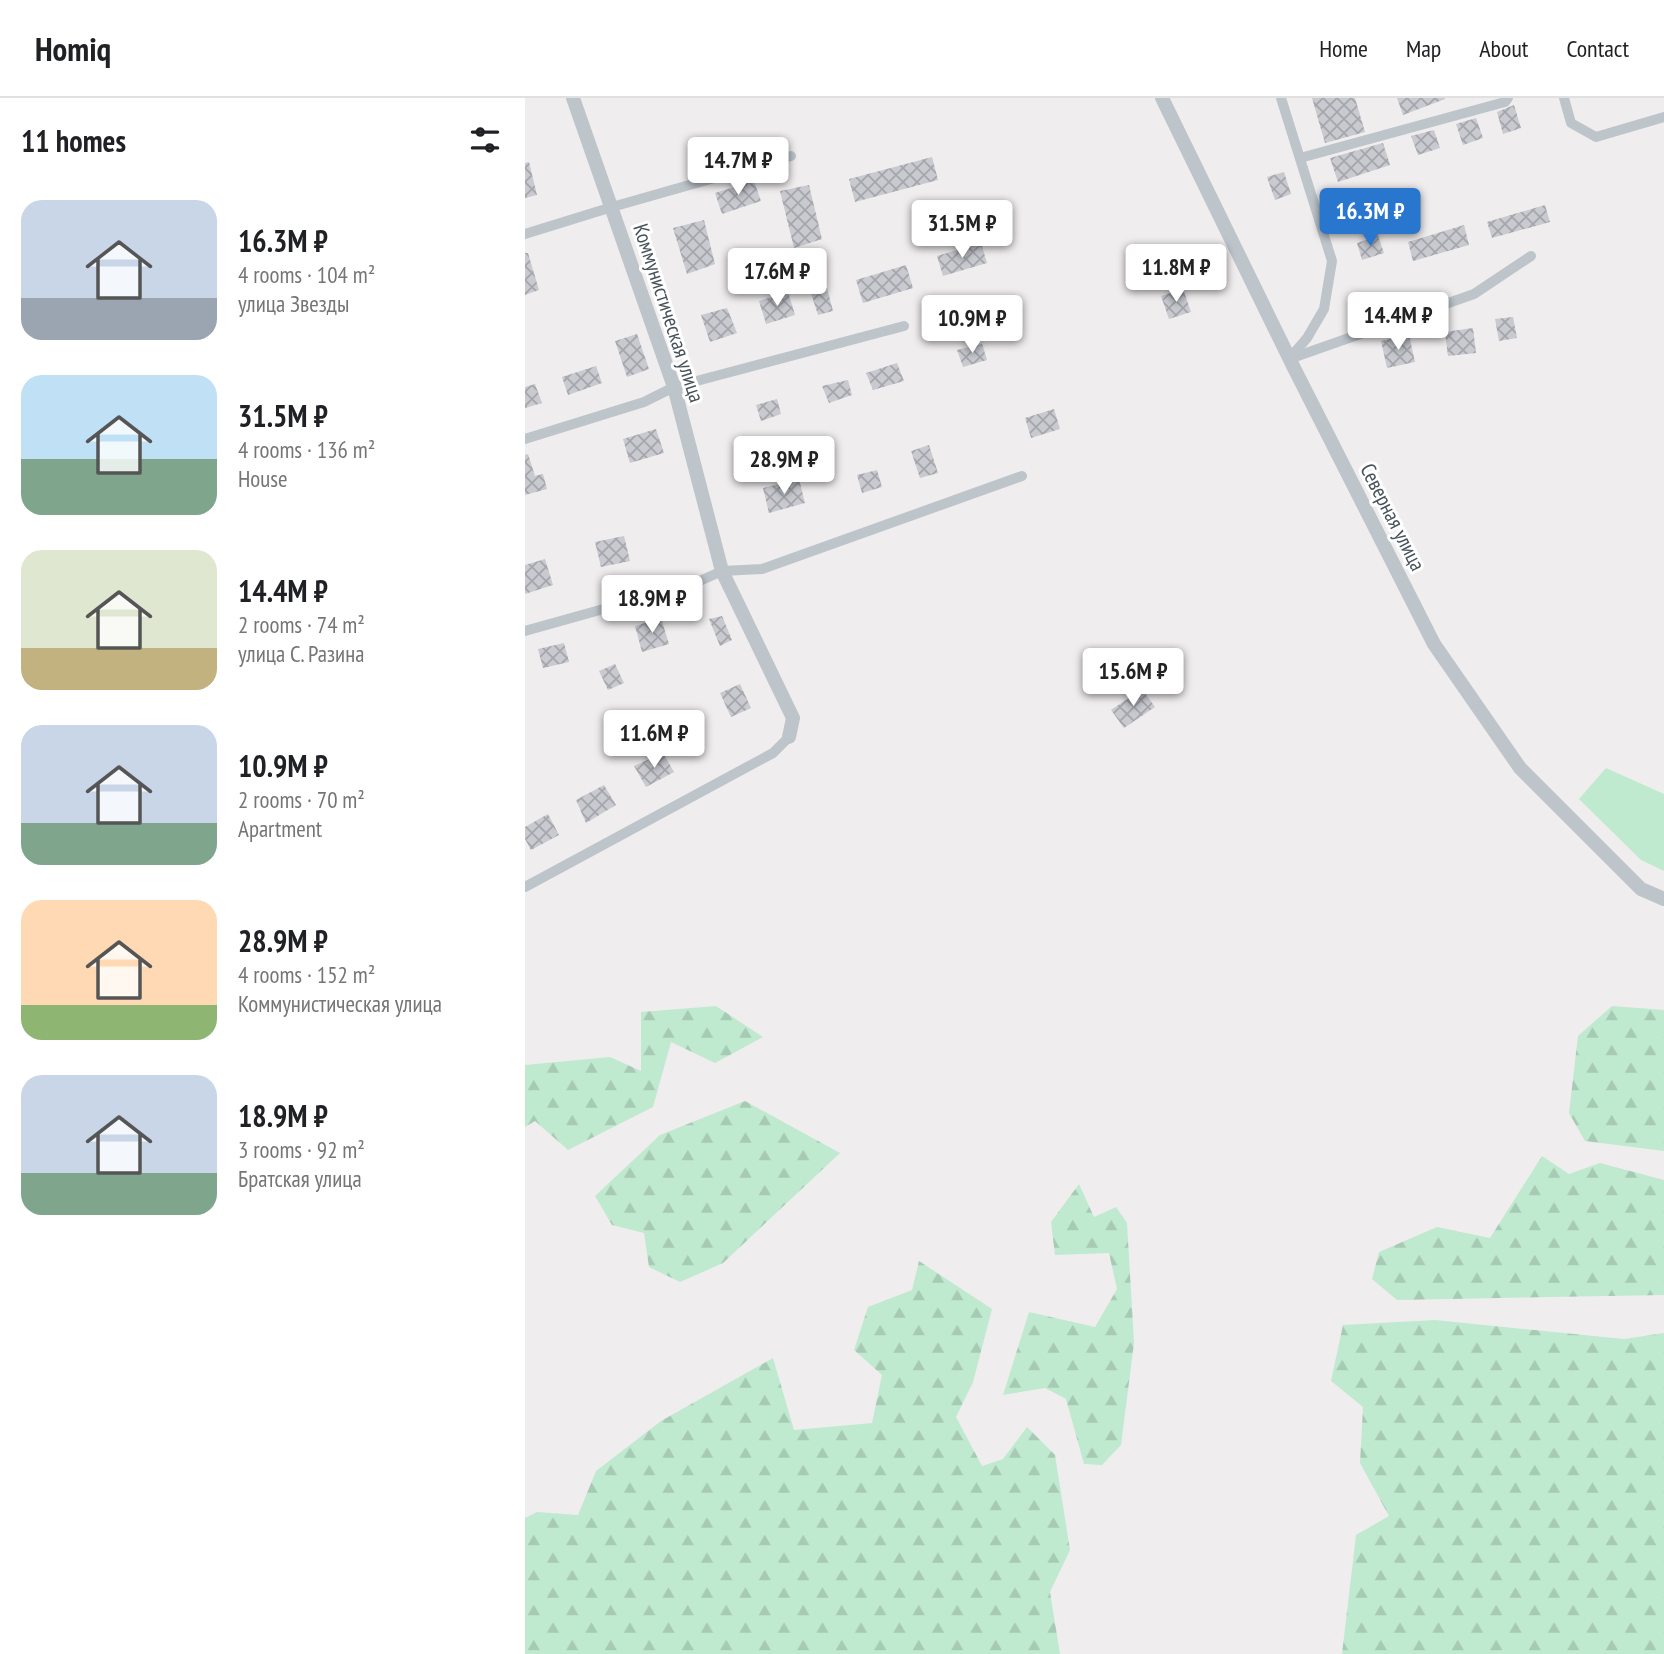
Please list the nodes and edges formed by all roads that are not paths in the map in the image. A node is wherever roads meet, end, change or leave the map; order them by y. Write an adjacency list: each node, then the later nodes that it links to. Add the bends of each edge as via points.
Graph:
1 (573, 98): 9 (street, Коммунистическая улица)
2 (1162, 98): 13 (street, Северная улица)
3 (1281, 98): 8 (street)
4 (1507, 98): 8 (street)
5 (1564, 98): 6 (street, via 1571,124 1596,137)
6 (1664, 117)
7 (791, 156): 9 (street)
8 (1300, 158): 13 (street, via 1332,261 1324,309)
9 (612, 207): 10 (street); 14 (street, Коммунистическая улица)
10 (525, 234)
11 (1531, 256): 13 (street, via 1474,293)
12 (904, 326): 14 (street)
13 (1289, 359): 21 (street, Северная улица, via 1434,644 1520,768 1641,889)
14 (674, 387): 15 (street, via 644,402); 17 (street, Коммунистическая улица)
15 (525, 439)
16 (1021, 476): 17 (street, via 762,569)
17 (722, 571): 18 (street, via 693,584); 19 (street, Коммунистическая улица, via 793,718)
18 (525, 631)
19 (789, 737): 20 (street, via 773,753)
20 (525, 887)
21 (1664, 899)

